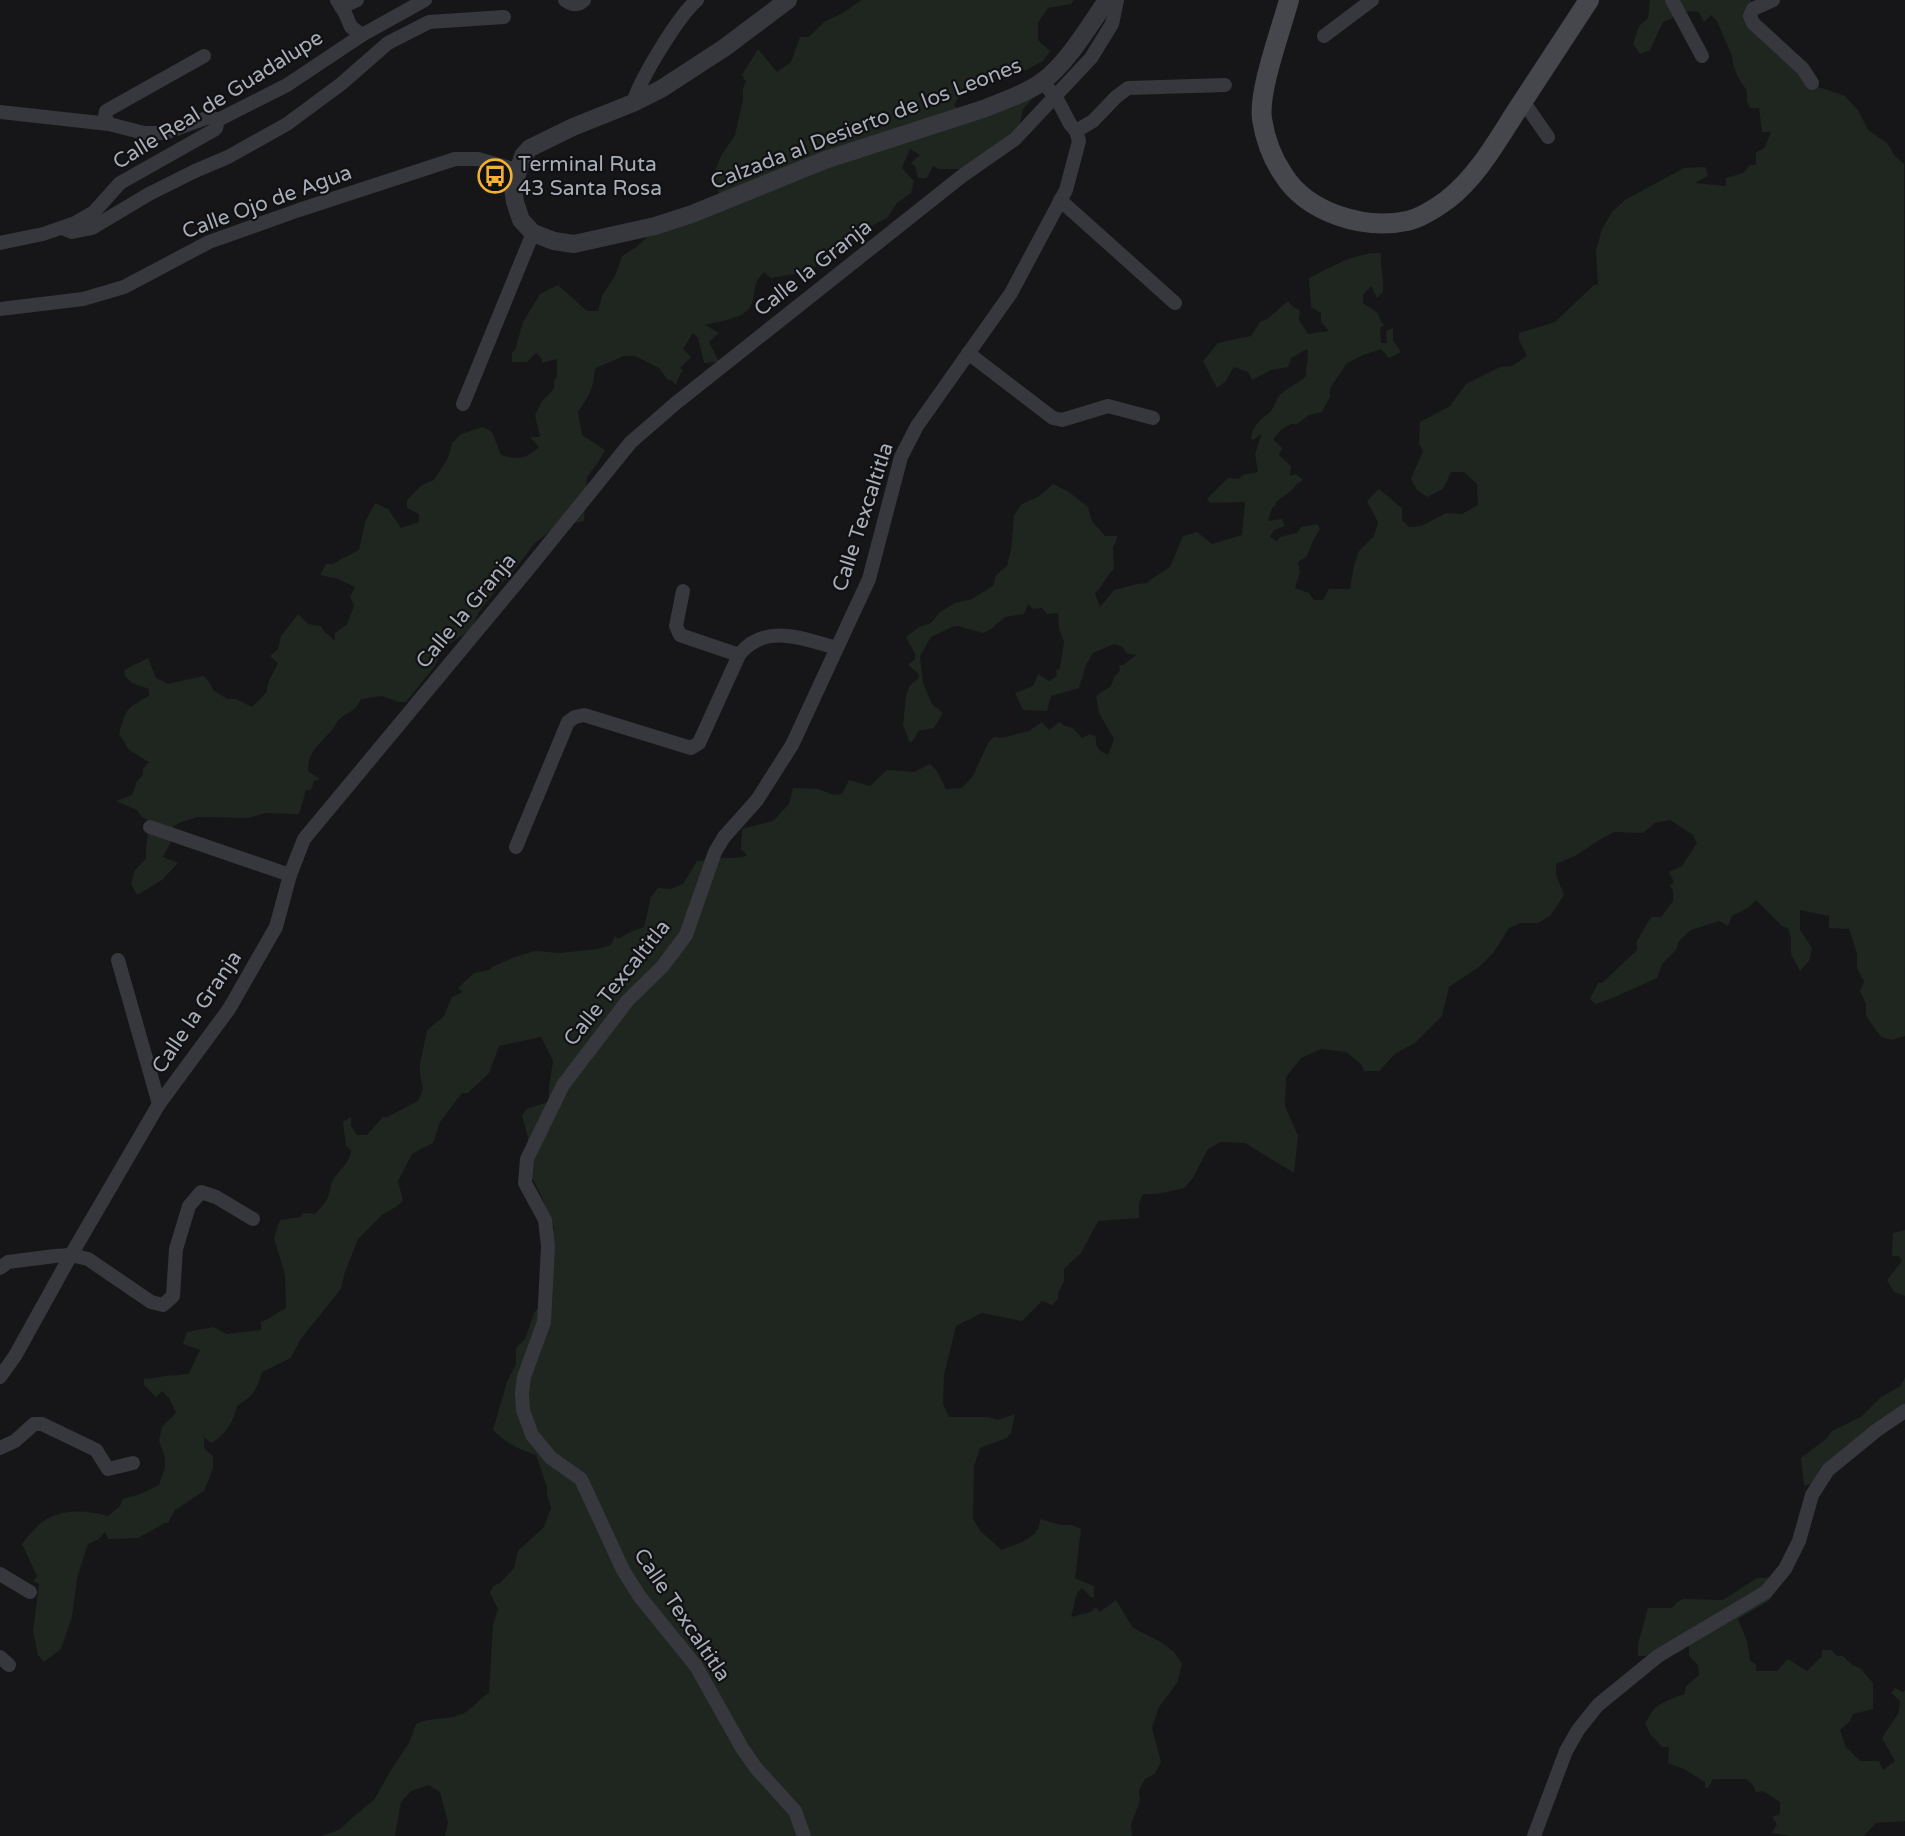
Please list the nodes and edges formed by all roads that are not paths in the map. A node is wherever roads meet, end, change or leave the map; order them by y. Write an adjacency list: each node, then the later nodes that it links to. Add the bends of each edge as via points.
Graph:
1 (357, 0): 14 (street)
2 (425, 0): 17 (street, Calle Real de Guadalupe)
3 (565, 0): 4 (street, via 572,4)
4 (584, 0)
5 (697, 0): 26 (street, via 669,38)
6 (788, 0): 26 (street, via 692,70)
7 (1107, 0): 21 (street, Calzada al Desierto de los Leones)
8 (1117, 0): 24 (street, Calle la Granja, via 1112,24 1091,58)
9 (1290, 0): 25 (main road, via 1262,98 1262,117 1269,147 1283,175 1301,195 1328,212 1382,224 1409,221 1431,211 1482,164)
10 (1372, 0): 18 (street)
11 (1589, 0): 25 (main road)
12 (1672, 0): 20 (street)
13 (1773, 0): 15 (street)
14 (339, 4): 17 (street, via 351,27)
15 (1749, 8): 22 (street, via 1753,23 1803,69)
16 (504, 17): 34 (street, via 429,22 388,43 287,124 92,228 72,232)
17 (362, 35): 28 (street, Calle Real de Guadalupe, via 287,85)
18 (1324, 36)
19 (204, 56): 29 (street, via 106,111)
20 (1702, 56)
21 (1042, 82): 24 (street); 35 (street, Calzada al Desierto de los Leones, via 983,109 825,160 655,226 574,244)
22 (1812, 83)
23 (1225, 85): 30 (street, via 1128,88)
24 (1056, 97): 30 (street); 47 (street, Calle la Granja, via 1015,139 962,176 631,442 304,839)
25 (1523, 101): 31 (street)
26 (633, 103): 32 (street, via 530,148)
27 (0, 112): 29 (street)
28 (218, 120): 29 (street, via 209,117 165,133 144,133); 34 (street, Calle Real de Guadalupe, via 214,130 120,183 94,212)
29 (109, 124)
30 (1077, 131): 33 (street, Calle Texcaltitla, via 1079,141)
31 (1548, 138)
32 (517, 170): 35 (street, via 515,202 521,220); 38 (street, Calle Ojo de Agua, via 478,159 455,159 209,242 124,287 83,299)
33 (1060, 201): 37 (street); 39 (street, Calle Texcaltitla, via 1011,293)
34 (62, 228): 36 (street, Calle Real de Guadalupe)
35 (533, 233): 40 (street)
36 (0, 243)
37 (1175, 303)
38 (0, 309)
39 (969, 353): 41 (street, via 1053,418 1062,420 1108,406); 43 (street, Calle Texcaltitla, via 917,426 901,457 869,579)
40 (463, 404)
41 (1152, 418)
42 (683, 591): 44 (street, via 676,626 680,635)
43 (837, 648): 44 (street, via 790,636 769,636 748,645); 59 (street, Calle Texcaltitla, via 792,745 757,800 715,852 686,936 662,967 628,1000 563,1085 527,1160 525,1183 545,1220 548,1246 544,1322 522,1393 532,1435 551,1458 581,1479 622,1570 696,1666 741,1748 795,1811)
44 (739, 655): 46 (street, via 699,743 691,748 584,715 568,722)
45 (150, 828): 47 (street)
46 (516, 848)
47 (290, 875): 49 (street, Calle la Granja, via 276,927 229,1009)
48 (118, 960): 49 (street)
49 (159, 1104): 51 (street, Calle la Granja)
50 (253, 1219): 51 (street, via 201,1192 189,1206 176,1249 173,1296 163,1305 151,1302 88,1259)
51 (71, 1255): 52 (street, via 8,1262); 53 (street, Calle la Granja)
52 (0, 1268)
53 (0, 1377)
54 (1905, 1411): 60 (street, via 1828,1470 1812,1495 1799,1540 1785,1569 1766,1592 1658,1656 1598,1705 1566,1751)
55 (0, 1448): 56 (street, via 34,1424 42,1424 96,1450 108,1469)
56 (133, 1463)
57 (0, 1574): 58 (street)
58 (30, 1592)
59 (804, 1836)
60 (1534, 1836)

